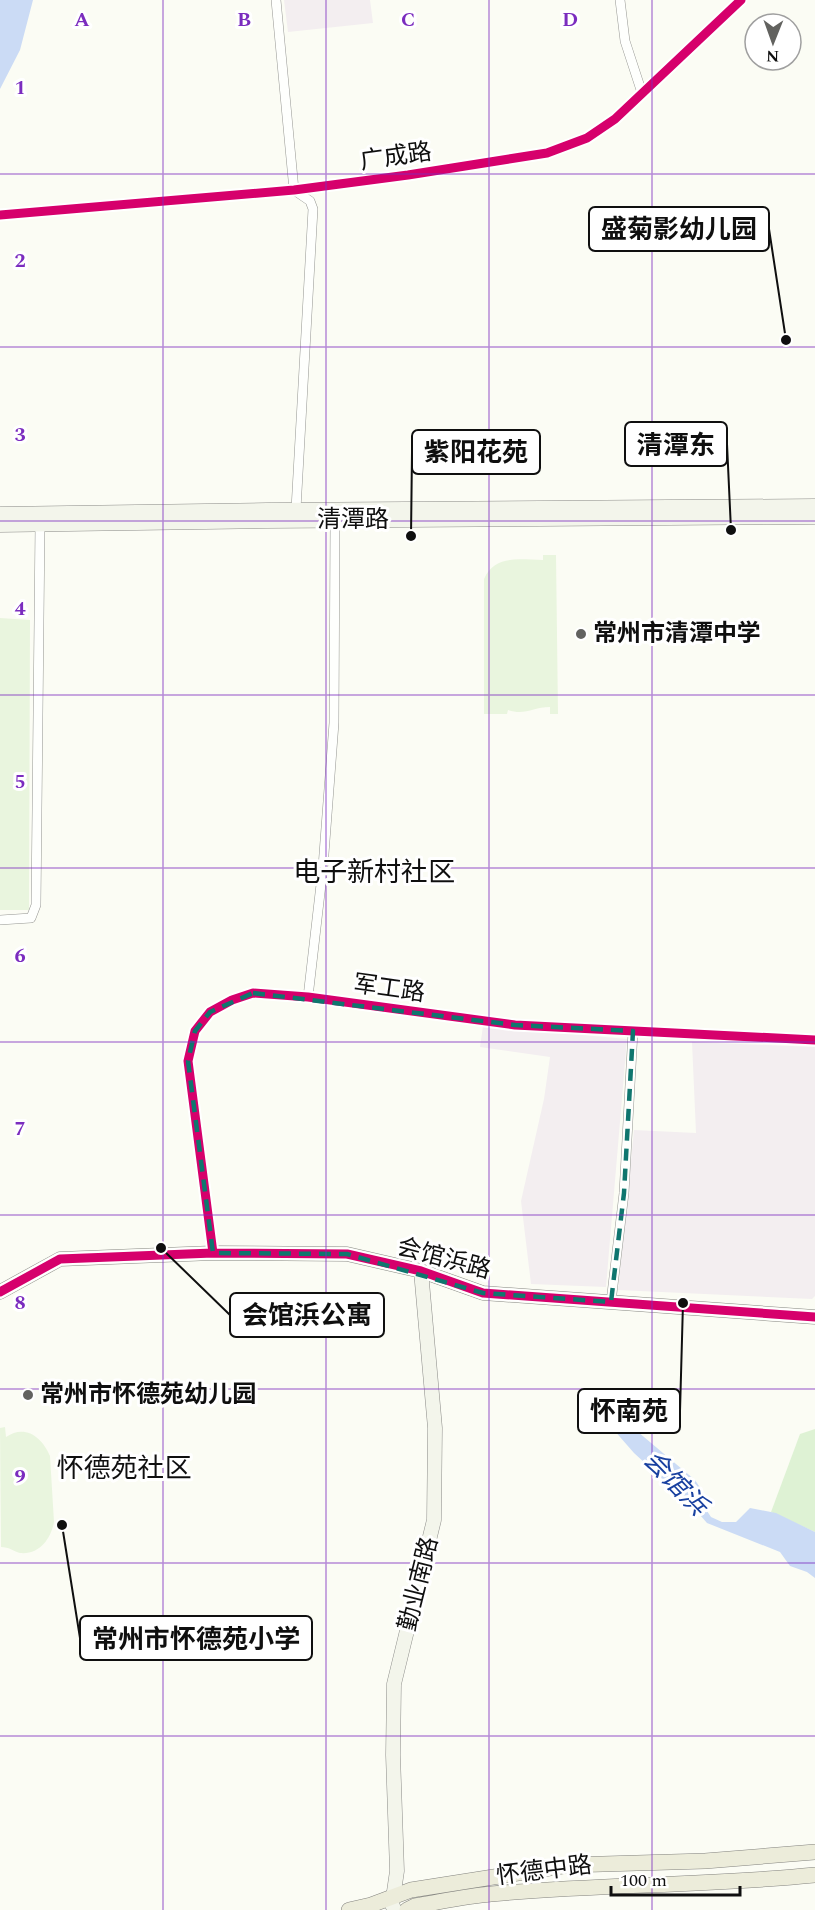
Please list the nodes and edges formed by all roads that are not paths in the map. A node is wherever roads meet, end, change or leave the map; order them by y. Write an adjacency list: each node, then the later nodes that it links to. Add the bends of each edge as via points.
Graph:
1 (276, 0): 5 (street)
2 (620, 0): 4 (street, via 625,41)
3 (741, 0): 4 (street, 广成路)
4 (642, 93): 5 (street, 广成路, via 615,119 586,138 547,153)
5 (294, 190): 6 (street, 广成路); 8 (street, via 310,201 313,209)
6 (0, 214)
7 (815, 506): 8 (main road, 清潭路)
8 (296, 509): 9 (main road, 清潭路)
9 (0, 514)
10 (815, 517): 11 (main road, 清潭路)
11 (335, 521): 13 (main road, 清潭路); 15 (street, via 334,723)
12 (0, 525): 13 (main road, 清潭路)
13 (40, 525): 14 (street, via 36,905 31,918)
14 (0, 920)
15 (308, 998): 16 (street, 军工路, via 515,1025); 18 (street, 军工路, via 253,993 210,1012 195,1031 188,1061)
16 (633, 1031): 17 (street, 军工路); 21 (street, via 624,1193)
17 (815, 1040)
18 (213, 1253): 19 (main road, 会馆浜路, via 347,1254); 20 (main road, 会馆浜路, via 60,1259)
19 (421, 1272): 21 (main road, 会馆浜路, via 483,1293); 25 (main road, 勤业南路, via 435,1428 434,1520 394,1684)
20 (0, 1292)
21 (611, 1302): 22 (main road, 会馆浜路)
22 (815, 1317)
23 (815, 1852): 25 (main road, 怀德中路, via 705,1861 569,1865 411,1890)
24 (815, 1875): 25 (main road, 怀德中路, via 582,1887)
25 (396, 1906): 26 (main road, 怀德中路, via 371,1905)
26 (349, 1910)

